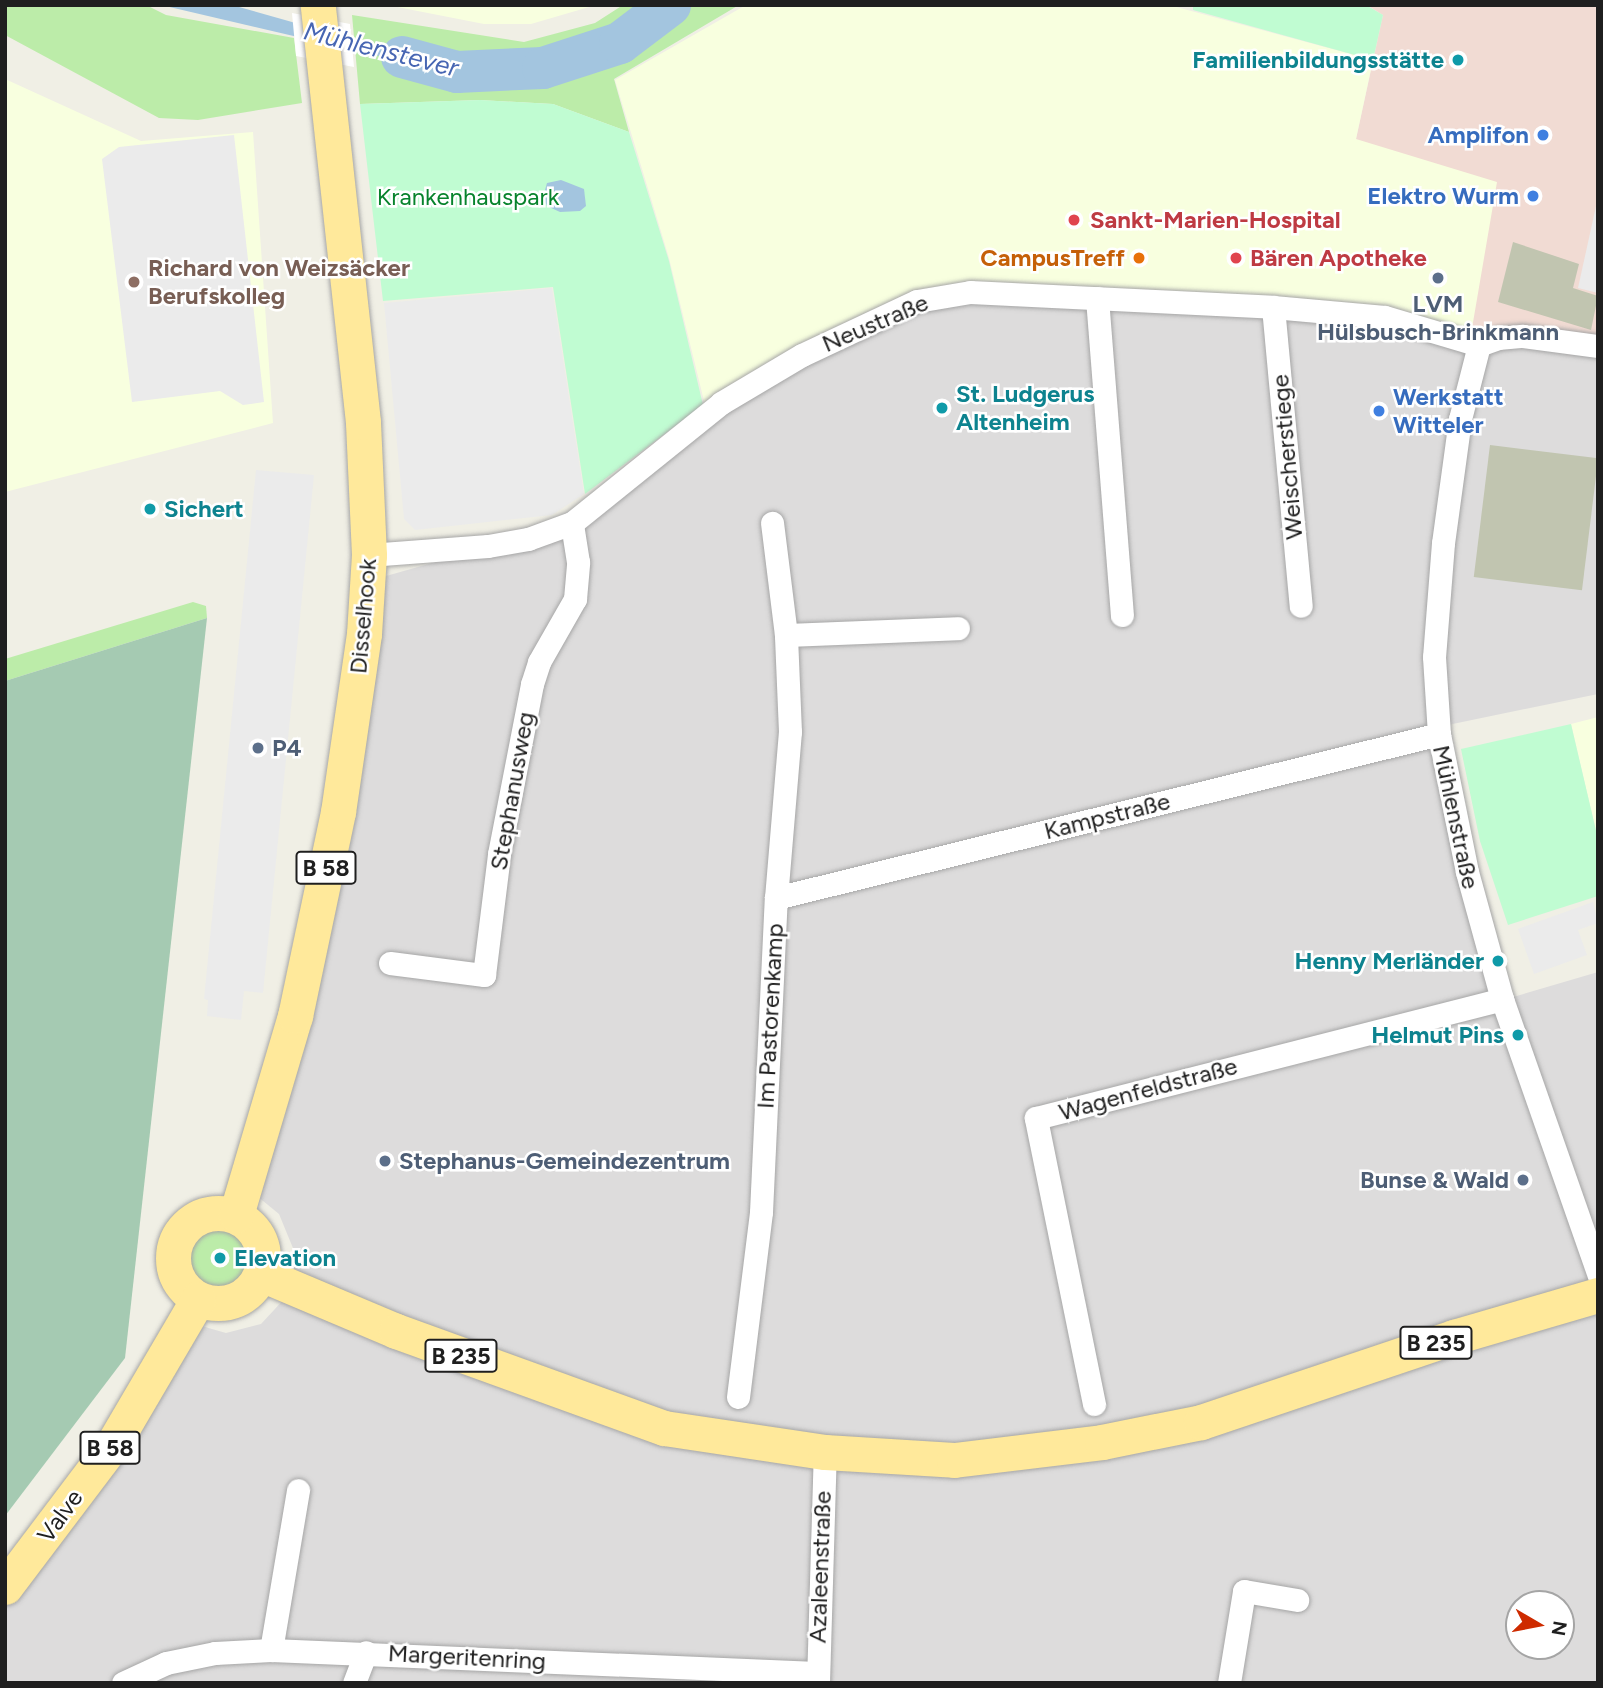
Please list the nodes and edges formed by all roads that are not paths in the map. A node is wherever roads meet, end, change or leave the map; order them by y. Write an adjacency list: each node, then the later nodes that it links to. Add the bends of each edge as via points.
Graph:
1 (319, 12): 8 (main road, Disselhook / B 58, via 363,422)
2 (1097, 298): 3 (street, Neustraße); 6 (street, Neustraße, via 970,292 917,301 802,355 721,403); 10 (street)
3 (1273, 307): 4 (street, Neustraße, via 1385,317); 9 (street, Weischerstiege)
4 (1479, 345): 5 (street, via 1523,336); 13 (street, Mühlenstraße, via 1460,419 1443,543 1434,657)
5 (1598, 346)
6 (572, 523): 8 (street, Neustraße, via 528,539 488,546); 15 (street, Stephanusweg, via 578,562 575,599 539,662 532,684 499,854 484,975)
7 (772, 523): 12 (street, Im Pastorenkamp)
8 (369, 555): 17 (main road, Disselhook / B 58, via 364,634 338,812 295,1016)
9 (1301, 606)
10 (1122, 615)
11 (958, 628): 12 (street)
12 (786, 635): 14 (street, Im Pastorenkamp, via 790,732)
13 (1439, 734): 14 (street, Kampstraße); 16 (street, Mühlenstraße, via 1467,872)
14 (776, 898): 22 (street, Im Pastorenkamp, via 761,1212)
15 (390, 963)
16 (1502, 999): 18 (street, Mühlenstraße); 23 (street, Wagenfeldstraße, via 1036,1118)
17 (236, 1215): 19 (main road, via 260,1240); 21 (main road, via 202,1215 176,1239 173,1252 178,1280)
18 (1598, 1273)
19 (261, 1274): 21 (main road, via 242,1297 228,1303); 24 (main road, B 235, via 396,1331 664,1428)
20 (1598, 1295): 24 (main road, B 235, via 1454,1337 1252,1407 1102,1442 954,1460)
21 (198, 1299): 26 (main road, Valve / B 58, via 113,1444)
22 (738, 1397)
23 (1094, 1404)
24 (825, 1452): 30 (street, Azaleenstraße)
25 (298, 1490): 28 (street)
26 (5, 1587)
27 (1297, 1600): 33 (street, via 1244,1591)
28 (271, 1650): 29 (street, Margeritenring); 31 (street, Margeritenring, via 215,1653 166,1663)
29 (366, 1652): 30 (street, Margeritenring); 32 (street)
30 (817, 1678)
31 (123, 1683)
32 (354, 1683)
33 (1229, 1683)

